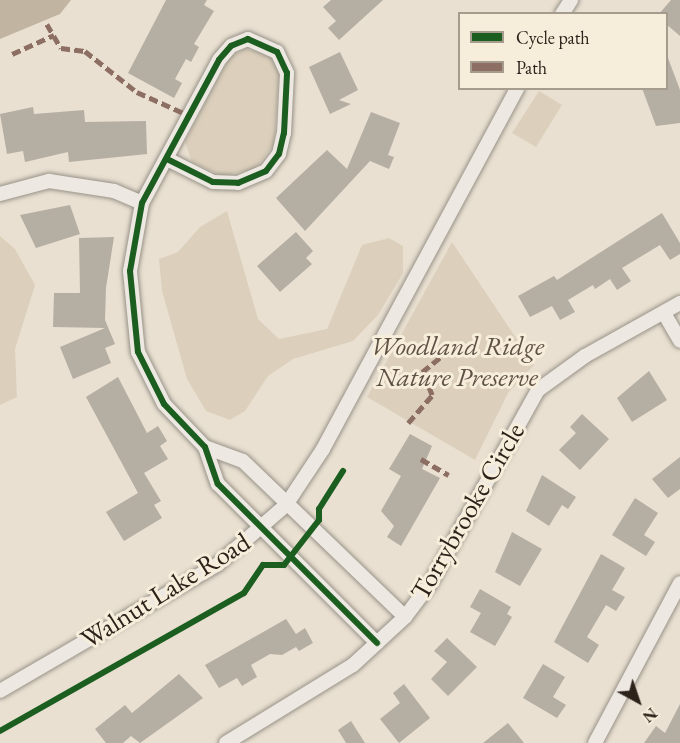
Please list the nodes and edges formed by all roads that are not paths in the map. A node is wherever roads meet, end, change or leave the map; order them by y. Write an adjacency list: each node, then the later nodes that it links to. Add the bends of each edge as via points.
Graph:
1 (517, 90): 9 (street, Walnut Lake Road, via 323,449)
2 (167, 159): 2 (street, via 231,46 248,39 277,52 287,73 284,133 279,154 266,171 238,183 213,182); 4 (street)
3 (0, 194): 4 (street, via 49,181 114,191)
4 (142, 203): 8 (street, via 130,271 138,352 164,404)
5 (680, 303): 6 (street, Torrybrooke Circle)
6 (664, 313): 7 (street); 12 (street, Torrybrooke Circle, via 538,390 430,584)
7 (680, 341)
8 (205, 447): 9 (street, via 233,454); 10 (street, via 219,484)
9 (286, 505): 10 (street, Walnut Lake Road); 12 (street)
10 (263, 528): 13 (street); 14 (street, Walnut Lake Road, via 218,564)
11 (680, 583): 16 (street)
12 (405, 617): 13 (street, Torrybrooke Circle)
13 (377, 643): 15 (street, Torrybrooke Circle, via 320,688)
14 (0, 691)
15 (226, 743)
16 (595, 743)

